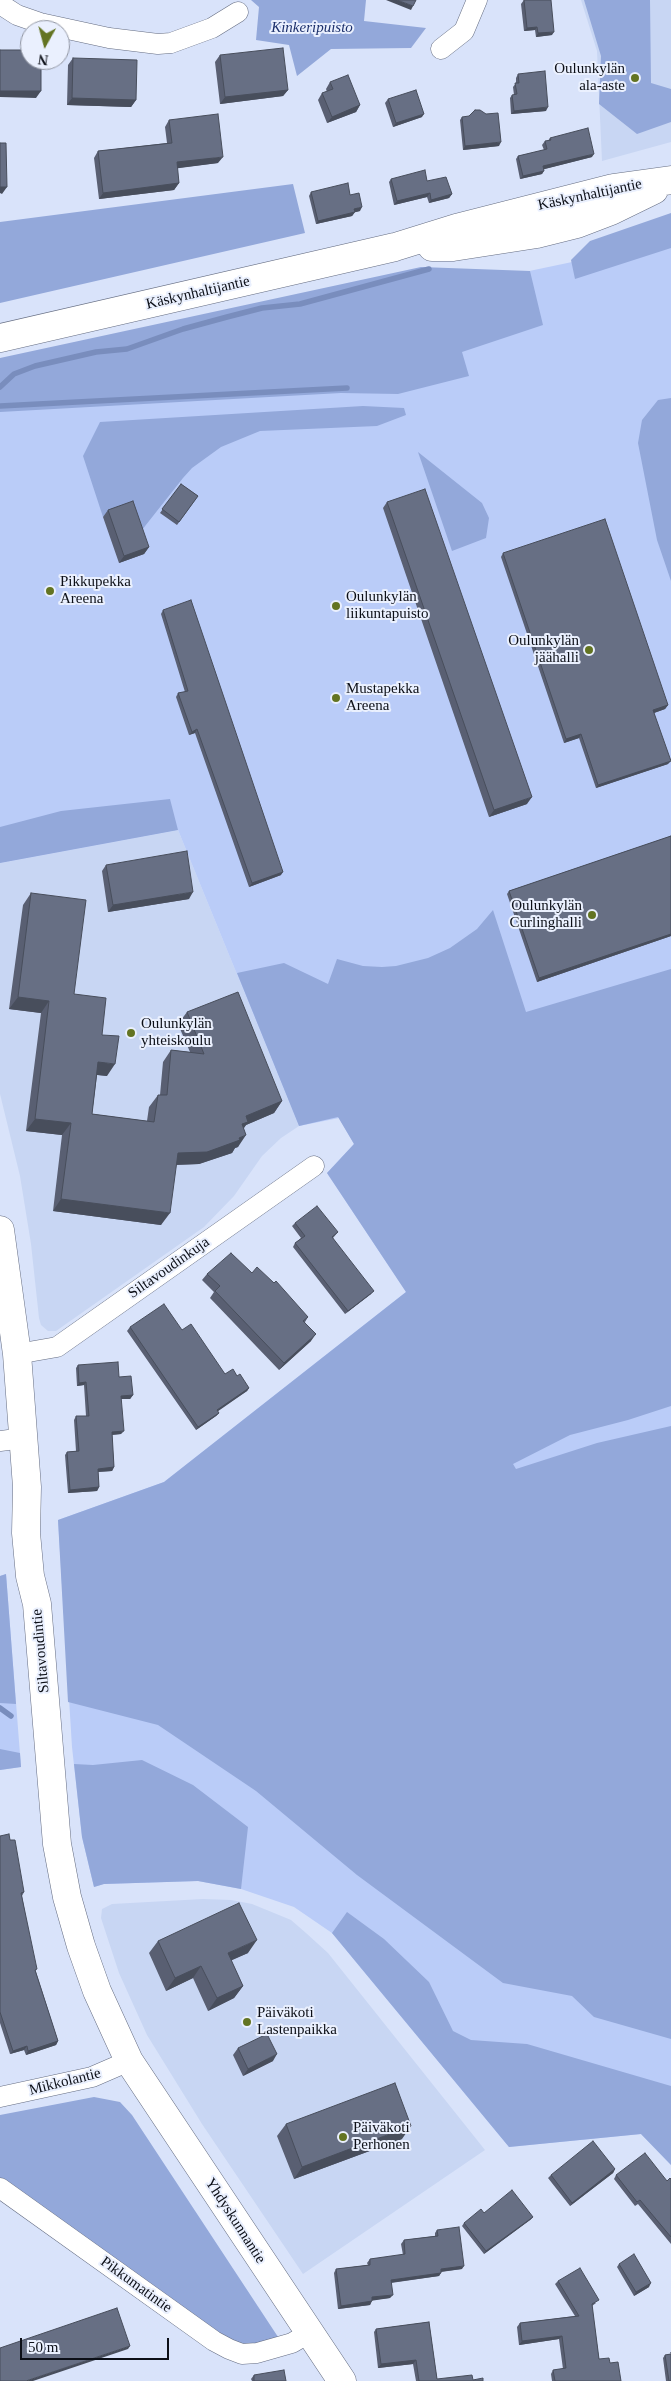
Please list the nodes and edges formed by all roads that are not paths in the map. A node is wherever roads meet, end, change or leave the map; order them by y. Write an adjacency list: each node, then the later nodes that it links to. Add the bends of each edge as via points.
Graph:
1 (477, 0): 4 (street, via 464,31)
2 (0, 4): 3 (street, via 17,15 40,23 109,38 158,44 171,43 212,28)
3 (238, 12)
4 (441, 49)
5 (671, 181): 6 (main road, Käskynhaltijantie, via 613,188 395,247)
6 (0, 338)
7 (314, 1166): 9 (street, Siltavoudinkuja, via 57,1347)
8 (0, 1230): 9 (main road, Siltavoudintie)
9 (17, 1354): 10 (main road, Siltavoudintie)
10 (12, 1440): 11 (main road, Siltavoudintie, via 27,1487 26,1533 30,1576 37,1604 57,1844 81,1946 97,1991)
11 (129, 2061): 12 (street, Mikkolantie, via 92,2077); 14 (main road, Yhdyskunnantie)
12 (0, 2097)
13 (0, 2188): 14 (street, Pikkumatintie, via 229,2349 242,2354 257,2353 292,2343)
14 (308, 2333): 15 (main road, Yhdyskunnantie)
15 (342, 2381)

